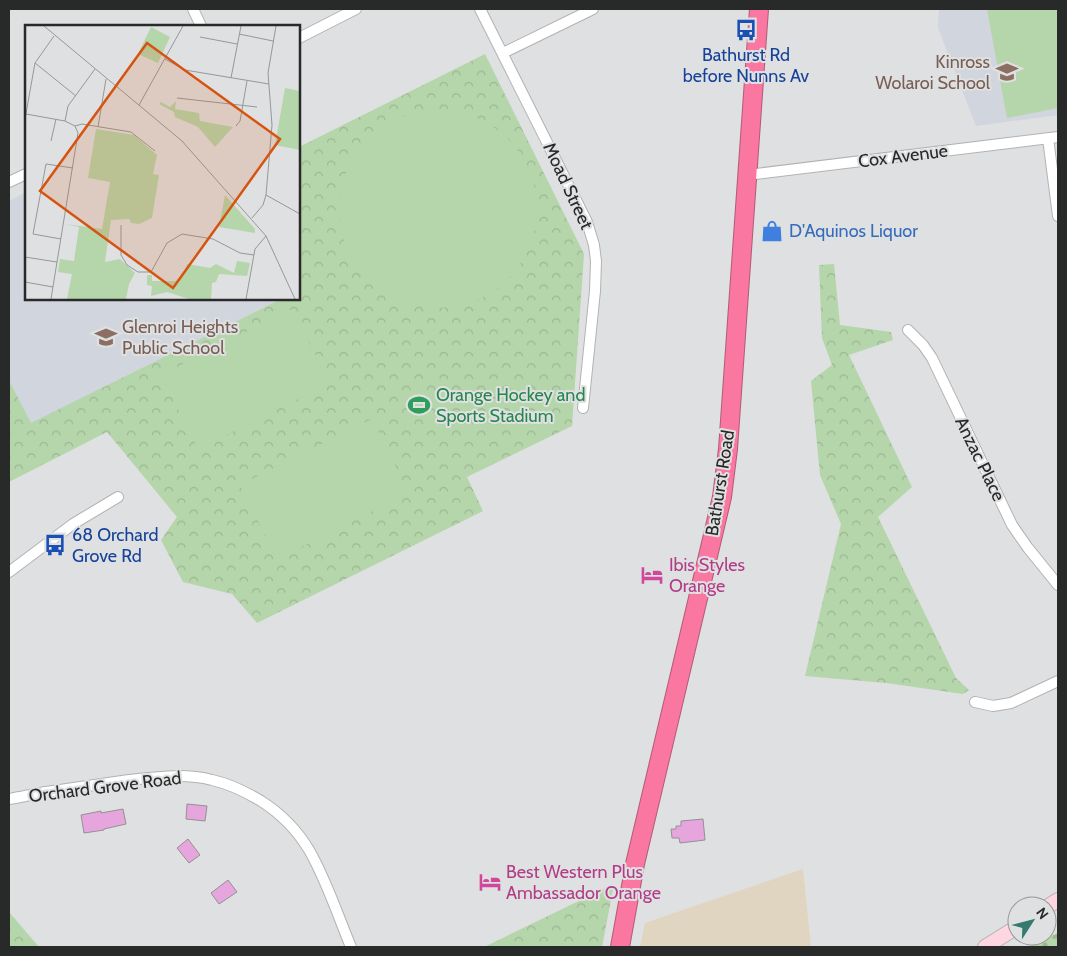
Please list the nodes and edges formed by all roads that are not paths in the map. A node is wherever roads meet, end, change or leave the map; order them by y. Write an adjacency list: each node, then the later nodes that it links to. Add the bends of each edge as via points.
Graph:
1 (192, 9): 6 (street)
2 (356, 9): 7 (street)
3 (480, 9): 8 (street, Moad Street)
4 (593, 9): 8 (street)
5 (759, 9): 11 (highway, Bathurst Road)
6 (200, 25)
7 (300, 37)
8 (503, 53): 15 (street, Moad Street, via 587,222 594,245 595,291)
9 (1053, 137): 11 (street, Cox Avenue); 13 (street)
10 (25, 174): 12 (street)
11 (747, 175): 24 (highway, Bathurst Road, via 722,497 635,864)
12 (9, 182)
13 (1058, 216)
14 (908, 330): 18 (street, Anzac Place, via 932,358 1012,525)
15 (583, 408)
16 (118, 497): 17 (street, via 74,524)
17 (9, 572)
18 (1058, 585)
19 (1058, 680): 20 (street, via 1011,703 993,706)
20 (975, 702)
21 (9, 799): 23 (street, Orchard Grove Road, via 90,785 172,776 212,780 233,786 269,806 308,848)
22 (1007, 933): 25 (street)
23 (351, 947)
24 (620, 947)
25 (985, 947)

